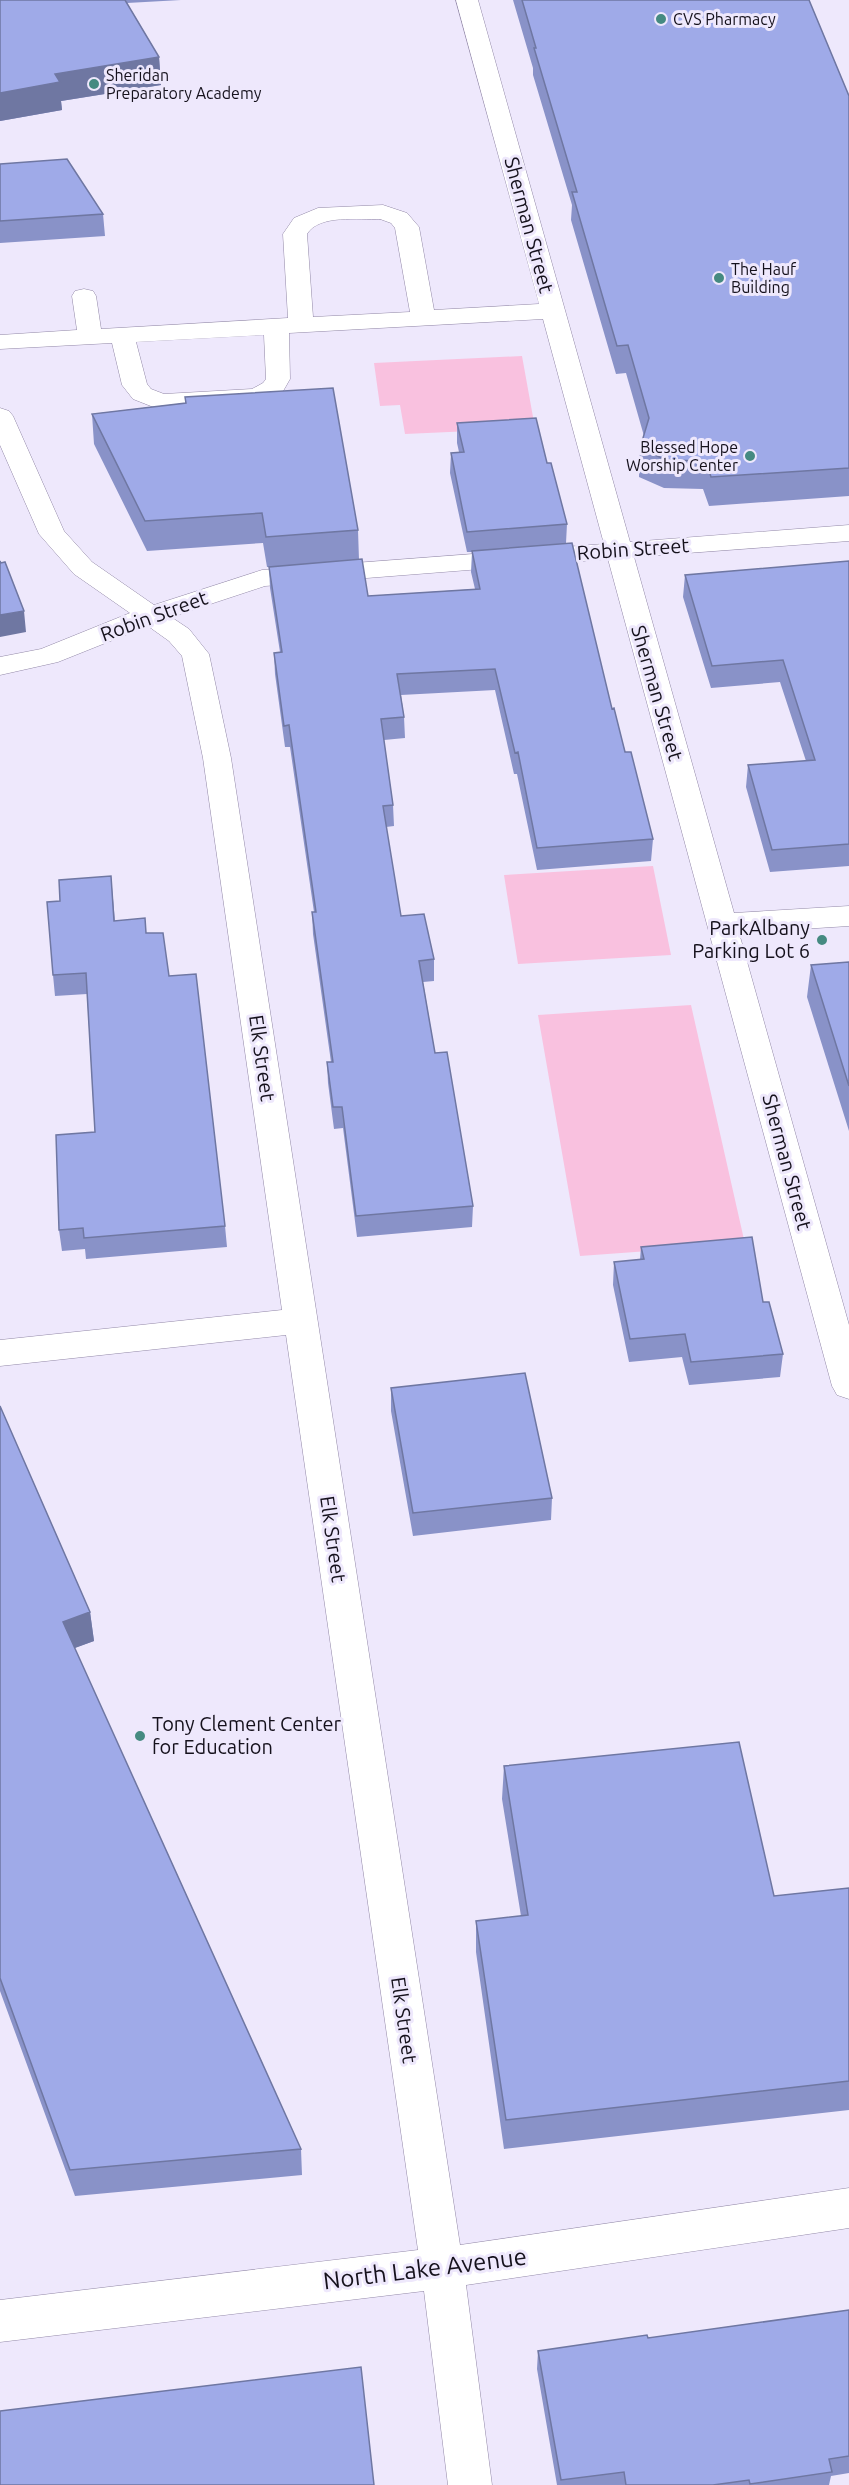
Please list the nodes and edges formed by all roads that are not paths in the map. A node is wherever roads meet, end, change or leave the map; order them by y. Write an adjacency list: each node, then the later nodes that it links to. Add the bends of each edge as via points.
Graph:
1 (467, 0): 3 (street, Sherman Street)
2 (84, 296): 8 (street)
3 (552, 311): 4 (street); 12 (street, Sherman Street)
4 (423, 318): 5 (street); 5 (street, via 407,226 383,212 328,214 302,223 296,234)
5 (302, 324): 6 (street)
6 (276, 326): 7 (street); 7 (street, via 278,379 273,388 257,396 161,402 142,394 135,385)
7 (122, 334): 8 (street)
8 (90, 337): 9 (street)
9 (0, 342)
10 (0, 416): 13 (street, Elk Street, via 52,534 83,568)
11 (849, 533): 12 (street, Robin Street)
12 (617, 550): 13 (street, Robin Street, via 262,578); 16 (street, Sherman Street)
13 (150, 615): 14 (street, Robin Street, via 48,656); 17 (street, Elk Street, via 179,635 197,662 217,758)
14 (0, 666)
15 (849, 916): 16 (street)
16 (721, 924): 19 (street, Sherman Street)
17 (301, 1321): 18 (street); 21 (street, Elk Street)
18 (0, 1353)
19 (846, 1367)
20 (849, 2208): 21 (street, North Lake Avenue)
21 (442, 2268): 22 (street, North Lake Avenue); 23 (street, Elk Street)
22 (0, 2321)
23 (470, 2485)

